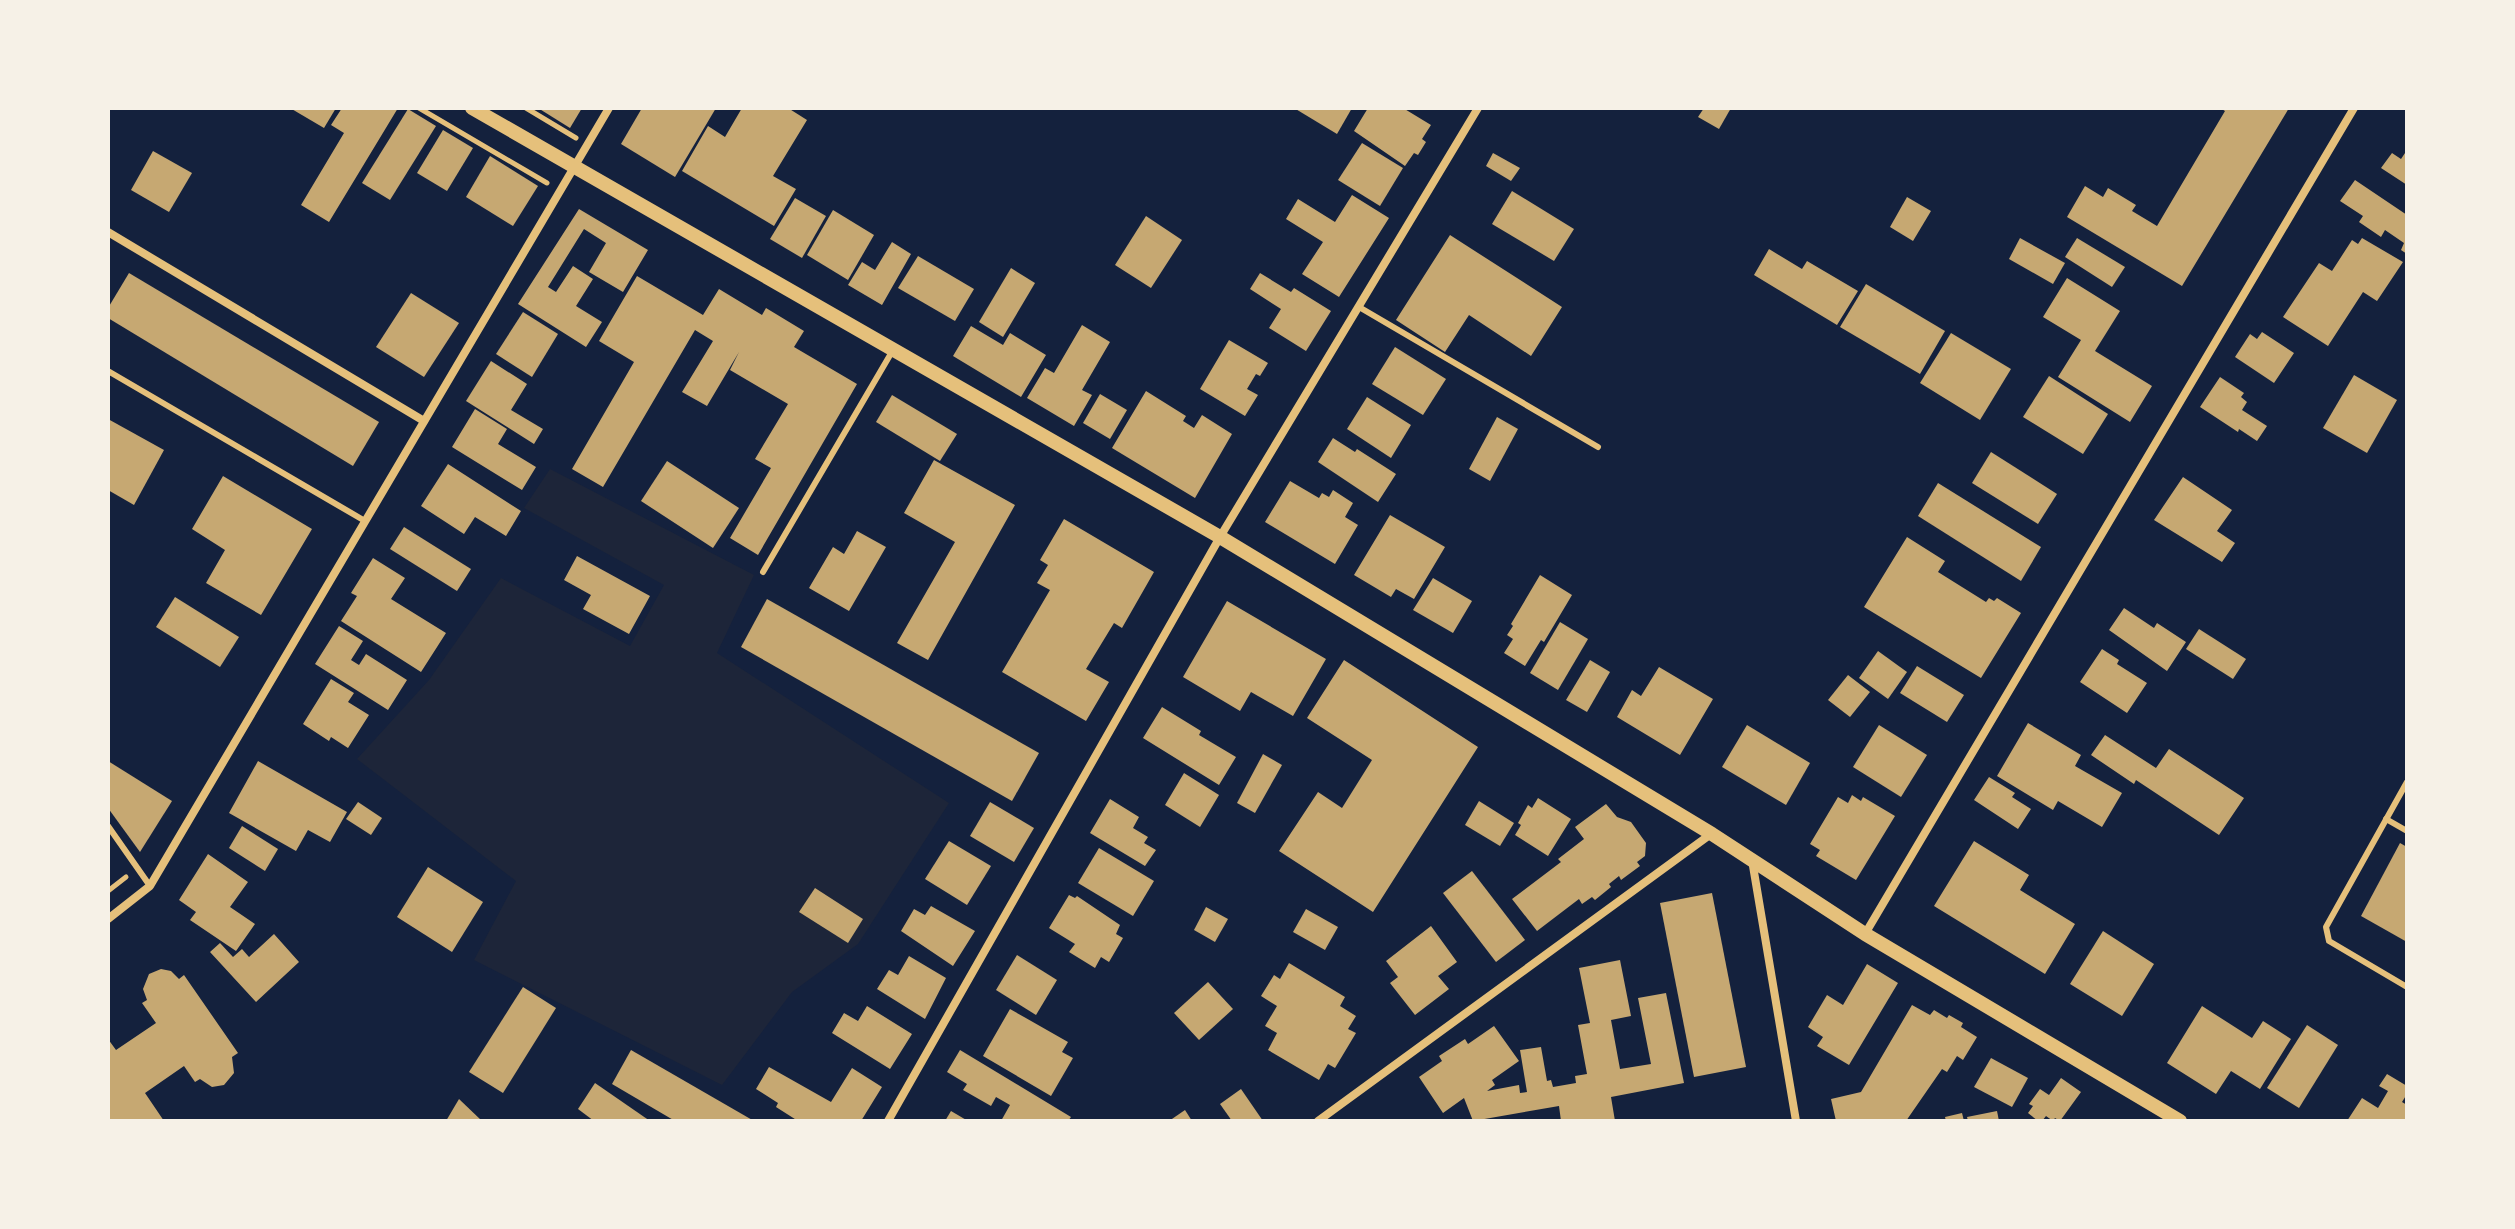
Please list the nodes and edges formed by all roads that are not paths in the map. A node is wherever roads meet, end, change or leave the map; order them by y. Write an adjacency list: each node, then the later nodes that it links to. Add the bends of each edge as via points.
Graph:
1 (472, 108): 5 (street)
2 (609, 108): 5 (street)
3 (1478, 108): 7 (street)
4 (2354, 108): 23 (street)
5 (574, 168): 8 (street); 10 (street)
6 (108, 232): 10 (street)
7 (1359, 307): 11 (lane); 13 (street)
8 (893, 350): 13 (street); 14 (lane)
9 (108, 371): 12 (lane)
10 (424, 421): 12 (street)
11 (1598, 447)
12 (365, 521): 21 (street)
13 (1220, 537): 19 (street); 25 (street)
14 (763, 572)
15 (2407, 782): 16 (lane)
16 (2386, 819): 18 (lane); 24 (lane, via 2326,927 2329,941)
17 (108, 826): 21 (lane)
18 (2407, 831)
19 (1712, 834): 20 (street); 26 (street)
20 (1752, 859): 23 (street); 27 (street)
21 (150, 886): 22 (street)
22 (108, 919)
23 (1865, 934): 28 (street)
24 (2407, 987)
25 (888, 1121)
26 (1318, 1121)
27 (1796, 1121)
28 (2179, 1121)

